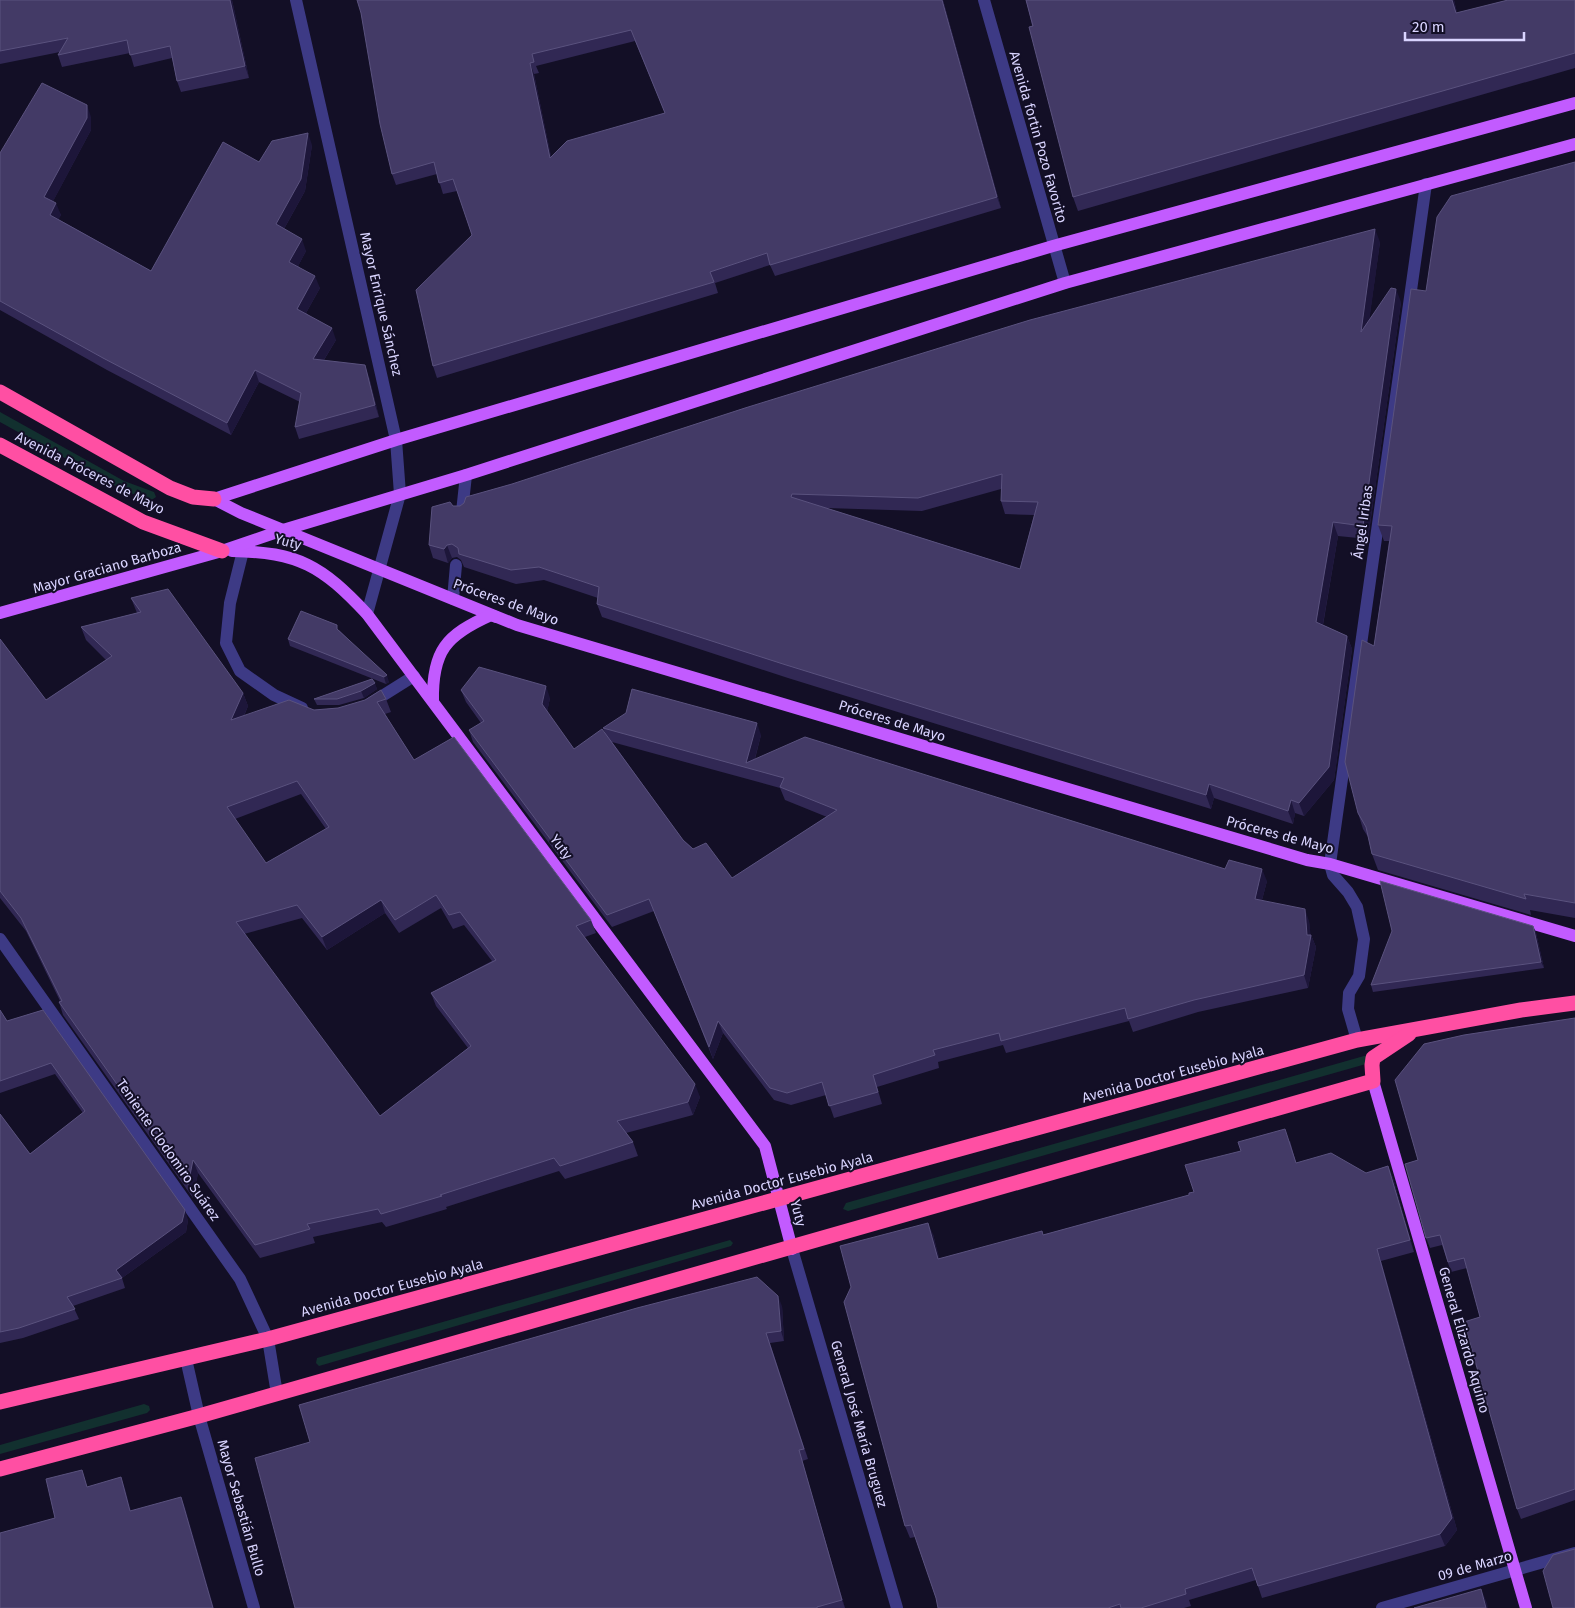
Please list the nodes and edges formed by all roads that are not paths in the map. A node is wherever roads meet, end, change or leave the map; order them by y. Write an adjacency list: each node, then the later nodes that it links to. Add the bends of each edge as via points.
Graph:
1 (296, 0): 9 (street, Mayor Enrique Sánchez)
2 (984, 0): 6 (street, Avenida fortin Pozo Favorito)
3 (1575, 103): 6 (main road)
4 (1575, 144): 5 (main road)
5 (1426, 184): 7 (main road); 28 (street, Ángel Iribas)
6 (1053, 246): 7 (street, Avenida fortin Pozo Favorito); 9 (main road)
7 (1065, 283): 11 (main road)
8 (0, 392): 13 (highway, Avenida Próceres de Mayo, via 170,488 193,497)
9 (396, 440): 12 (street, Mayor Enrique Sánchez); 13 (main road)
10 (0, 445): 16 (highway, Avenida Próceres de Mayo, via 143,522)
11 (466, 475): 12 (main road); 14 (street)
12 (400, 494): 15 (main road); 19 (street, Mayor Enrique Sánchez)
13 (214, 499): 15 (main road, Próceres de Mayo)
14 (462, 512)
15 (283, 530): 16 (main road); 19 (main road, Próceres de Mayo)
16 (222, 551): 17 (main road, Yuty); 21 (main road, Mayor Graciano Barboza)
17 (243, 551): 22 (main road, Yuty, via 285,555 306,562 326,574); 27 (street, via 230,603 226,643 240,671 274,695)
18 (456, 565): 20 (street)
19 (380, 569): 20 (main road, Próceres de Mayo); 22 (street, Mayor Enrique Sánchez)
20 (453, 599): 23 (main road, Próceres de Mayo)
21 (0, 614)
22 (367, 614): 24 (main road, Yuty)
23 (499, 618): 25 (main road, via 492,615 477,622 450,640 440,652 433,677); 28 (main road, Próceres de Mayo)
24 (414, 676): 25 (main road, Yuty); 26 (street, via 386,695)
25 (433, 701): 35 (main road, Yuty, via 765,1146)
26 (358, 708)
27 (310, 711)
28 (1330, 864): 29 (main road, Próceres de Mayo); 33 (street, via 1334,876 1357,907 1364,939 1359,976 1349,993 1348,1009)
29 (1575, 936)
30 (0, 939): 37 (street, Teniente Clodomiro Suárez, via 226,1258 252,1302)
31 (1575, 1003): 32 (highway, Avenida Doctor Eusebio Ayala)
32 (1417, 1029): 33 (highway, Avenida Doctor Eusebio Ayala); 34 (highway, via 1374,1058)
33 (1358, 1040): 35 (highway, Avenida Doctor Eusebio Ayala)
34 (1373, 1081): 36 (highway); 44 (main road, General Elizardo Aquino)
35 (780, 1199): 36 (main road, Yuty); 37 (highway, Avenida Doctor Eusebio Ayala)
36 (792, 1249): 39 (highway); 46 (street, General José María Bruguez)
37 (268, 1339): 38 (highway, Avenida Doctor Eusebio Ayala); 39 (street, Teniente Clodomiro Suárez)
38 (186, 1359): 40 (highway, Avenida Doctor Eusebio Ayala); 41 (street)
39 (277, 1394): 41 (highway)
40 (0, 1402)
41 (199, 1416): 42 (highway); 45 (street, Mayor Sebastián Bullo)
42 (0, 1469)
43 (1575, 1553): 44 (street, 09 de Marzo)
44 (1515, 1570): 47 (street, 09 de Marzo); 48 (main road, General Elizardo Aquino)
45 (254, 1608)
46 (897, 1608)
47 (1382, 1608)
48 (1526, 1608)

